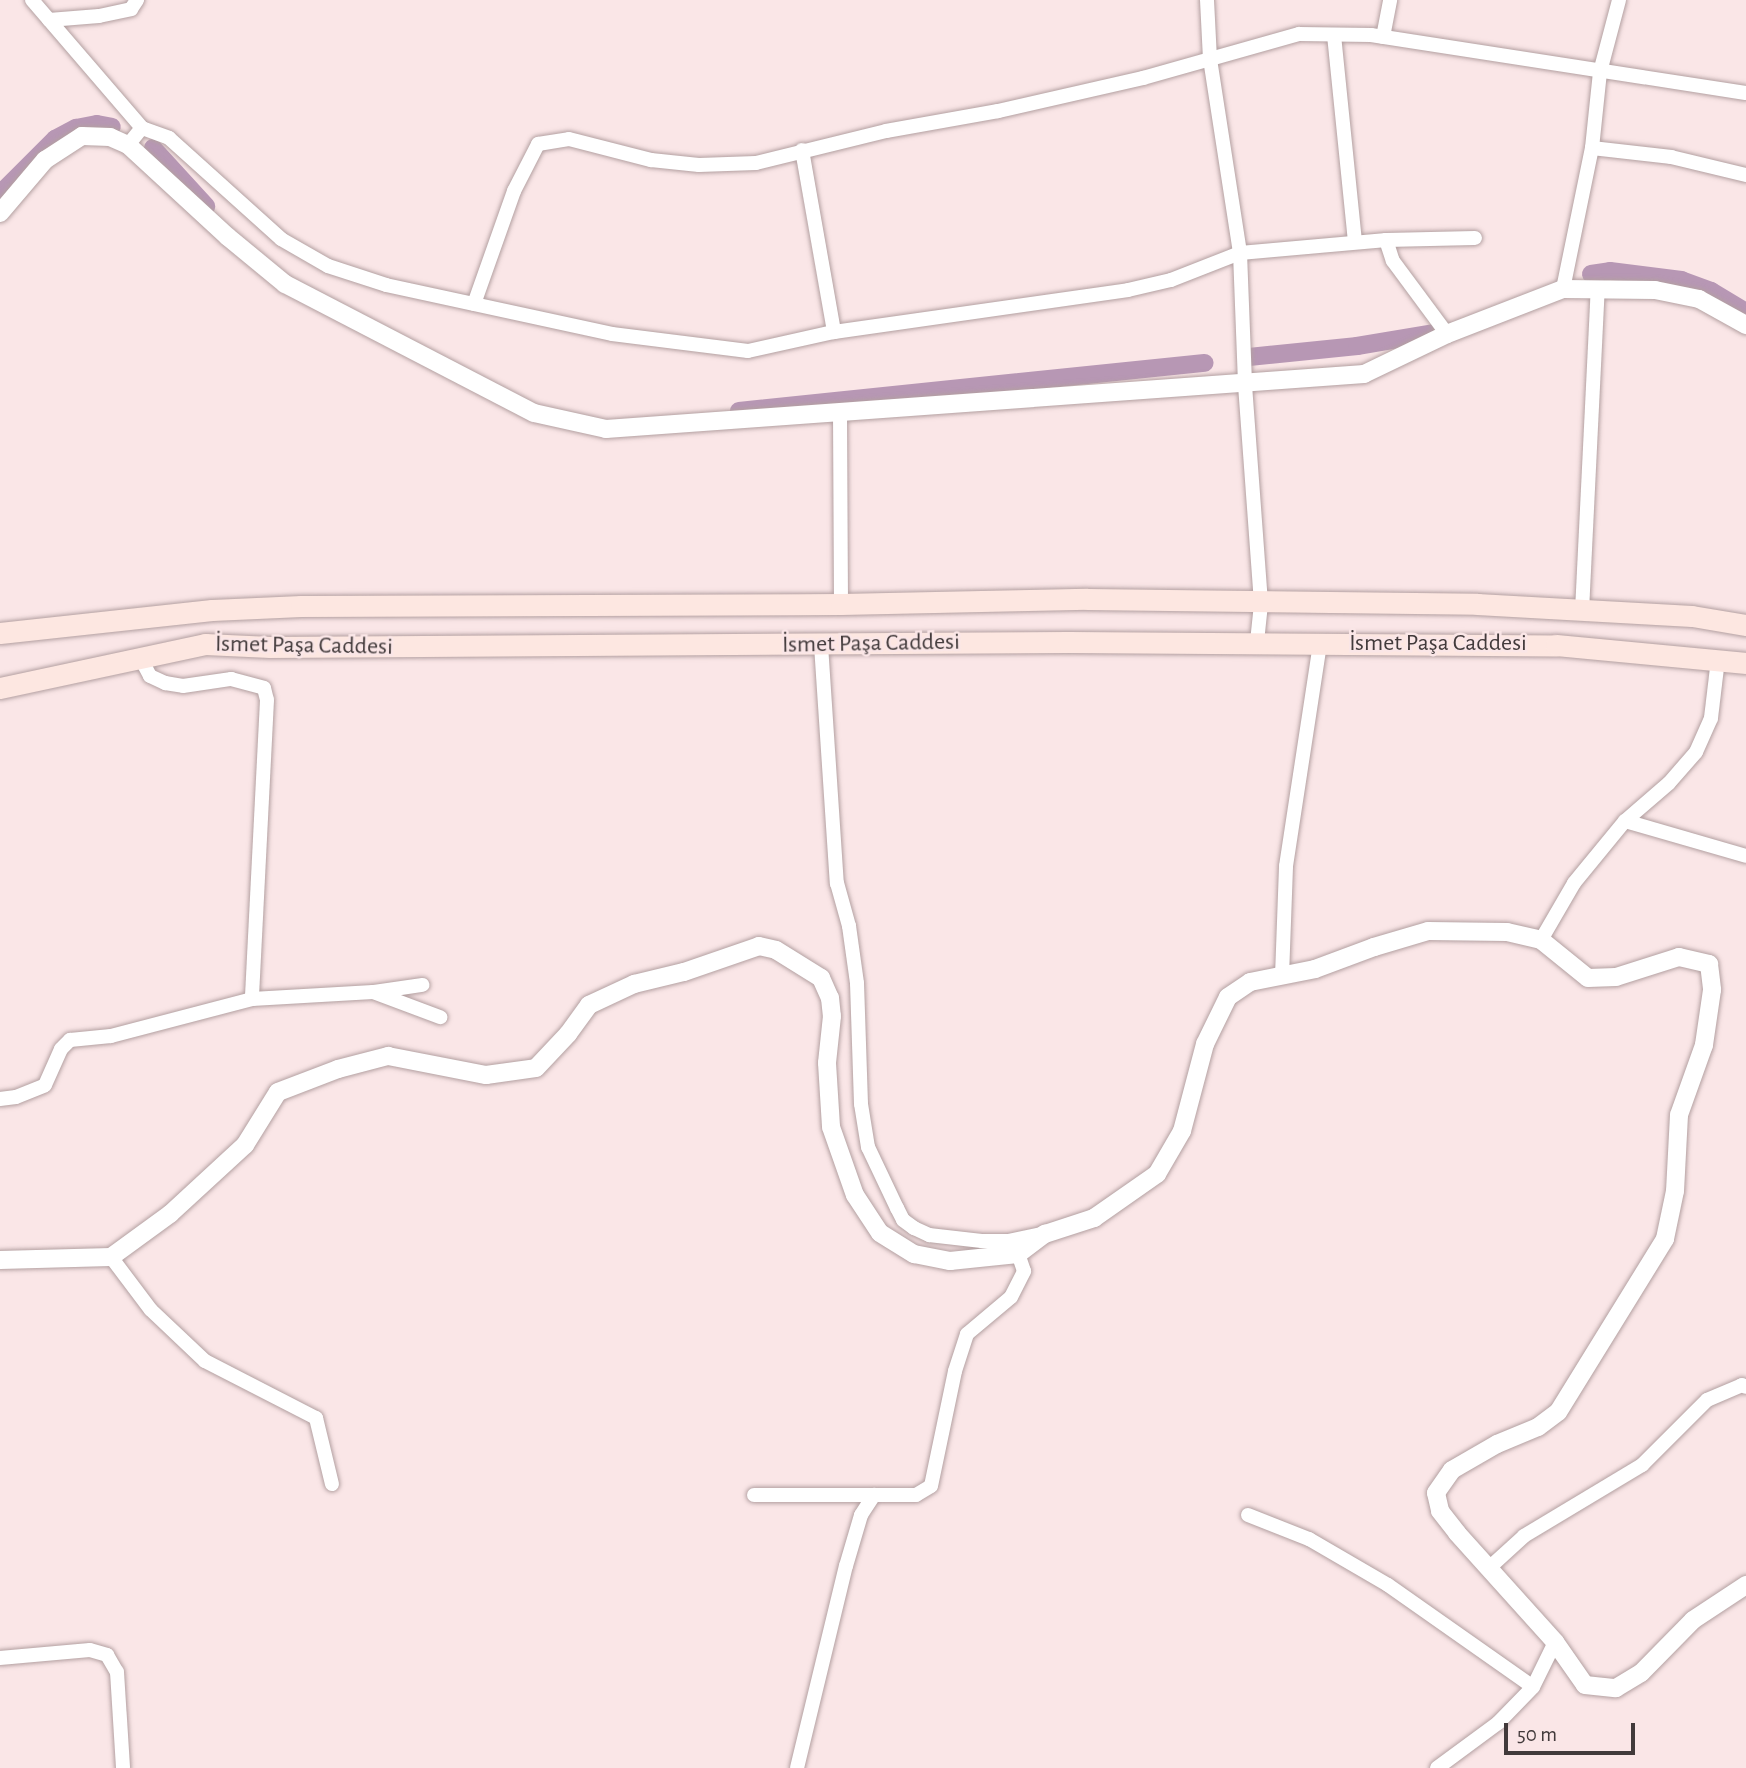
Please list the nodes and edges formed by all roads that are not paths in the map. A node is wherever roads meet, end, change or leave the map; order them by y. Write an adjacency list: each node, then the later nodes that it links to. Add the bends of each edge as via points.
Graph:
1 (32, 0): 6 (street)
2 (137, 0): 6 (street, via 131,9)
3 (1207, 0): 9 (street)
4 (1390, 0): 8 (street)
5 (1619, 0): 10 (street)
6 (49, 20): 12 (street)
7 (1334, 35): 8 (street); 9 (street, via 1298,34); 20 (street)
8 (1383, 37): 10 (street)
9 (1210, 60): 15 (street, via 998,111); 21 (street)
10 (1600, 72): 11 (street); 14 (street)
11 (1746, 93)
12 (142, 128): 13 (street); 24 (street, via 169,138 281,239 328,266 386,285)
13 (128, 145): 17 (street, via 82,136 45,160); 29 (street, via 285,284 534,413 606,429)
14 (1592, 148): 16 (street, via 1671,158); 22 (street)
15 (802, 150): 24 (street, via 756,163 699,165 650,160 569,139 538,144 514,191); 26 (street)
16 (1746, 175)
17 (0, 213)
18 (1475, 238): 19 (street)
19 (1386, 240): 20 (street); 27 (street, via 1393,261)
20 (1355, 242): 21 (street)
21 (1240, 253): 26 (street, via 1171,280 1128,290); 28 (street)
22 (1563, 289): 23 (street); 27 (street)
23 (1598, 289): 25 (street, via 1655,290 1699,299); 32 (street)
24 (474, 304): 26 (street, via 612,334 748,351)
25 (1746, 325)
26 (834, 332)
27 (1447, 334): 28 (street, via 1364,374)
28 (1245, 385): 29 (street); 31 (street)
29 (840, 413): 30 (street)
30 (841, 604): 31 (main road, via 1087,599); 34 (main road, via 288,606)
31 (1261, 604): 32 (main road, via 1477,604); 35 (street)
32 (1581, 611): 33 (main road, via 1692,616)
33 (1746, 625)
34 (0, 633)
35 (1257, 642): 36 (main road, İsmet Paşa Caddesi); 37 (main road, İsmet Paşa Caddesi)
36 (1320, 643): 39 (main road, İsmet Paşa Caddesi, via 1556,645); 45 (street, via 1286,866)
37 (821, 645): 38 (main road, İsmet Paşa Caddesi, via 205,645); 51 (street, via 837,883 857,983 861,1104 868,1147 903,1220 914,1228 929,1235 982,1241)
38 (141, 659): 41 (main road, İsmet Paşa Caddesi); 48 (street, via 149,676 165,683 183,686 231,679 264,688)
39 (1718, 659): 40 (main road, İsmet Paşa Caddesi); 42 (street, via 1712,718 1696,752)
40 (1746, 663)
41 (0, 688)
42 (1625, 821): 43 (street); 44 (street, via 1574,883)
43 (1746, 856)
44 (1541, 940): 45 (street, via 1507,932 1428,932); 60 (street, via 1588,978 1616,976 1679,957 1709,964 1712,990 1704,1045 1679,1115 1675,1191 1665,1239 1558,1412 1538,1427 1452,1469 1436,1493 1440,1511)
45 (1282, 976): 51 (street, via 1250,982 1228,997 1205,1044 1182,1131 1157,1174 1094,1219)
46 (422, 985): 47 (street)
47 (373, 992): 48 (street); 49 (street)
48 (252, 999): 50 (street, via 111,1036 70,1040 61,1049 45,1086)
49 (440, 1017)
50 (0, 1099)
51 (1045, 1234): 52 (street)
52 (1018, 1254): 53 (street, via 950,1261 914,1254 880,1233 855,1195 831,1127 827,1063 830,998 821,978 776,950 759,946 634,984 589,1005 536,1068 486,1075 388,1056 278,1092 245,1145 170,1214); 58 (street, via 1024,1271 1011,1297 967,1334 931,1486 916,1495)
53 (111, 1257): 54 (street); 56 (street, via 151,1310 205,1361 316,1418)
54 (0, 1259)
55 (1746, 1387): 60 (street, via 1707,1400 1642,1465 1524,1536)
56 (331, 1483)
57 (754, 1495): 58 (street)
58 (874, 1496): 66 (street, via 861,1515 846,1566)
59 (1248, 1515): 64 (street, via 1309,1539 1388,1585)
60 (1489, 1568): 62 (street)
61 (1746, 1585): 62 (street, via 1693,1620 1641,1673 1616,1688 1585,1685)
62 (1555, 1642): 64 (street)
63 (0, 1658): 65 (street, via 90,1650 107,1655 117,1672)
64 (1533, 1687): 67 (street, via 1489,1730)
65 (123, 1768)
66 (797, 1768)
67 (1437, 1768)

